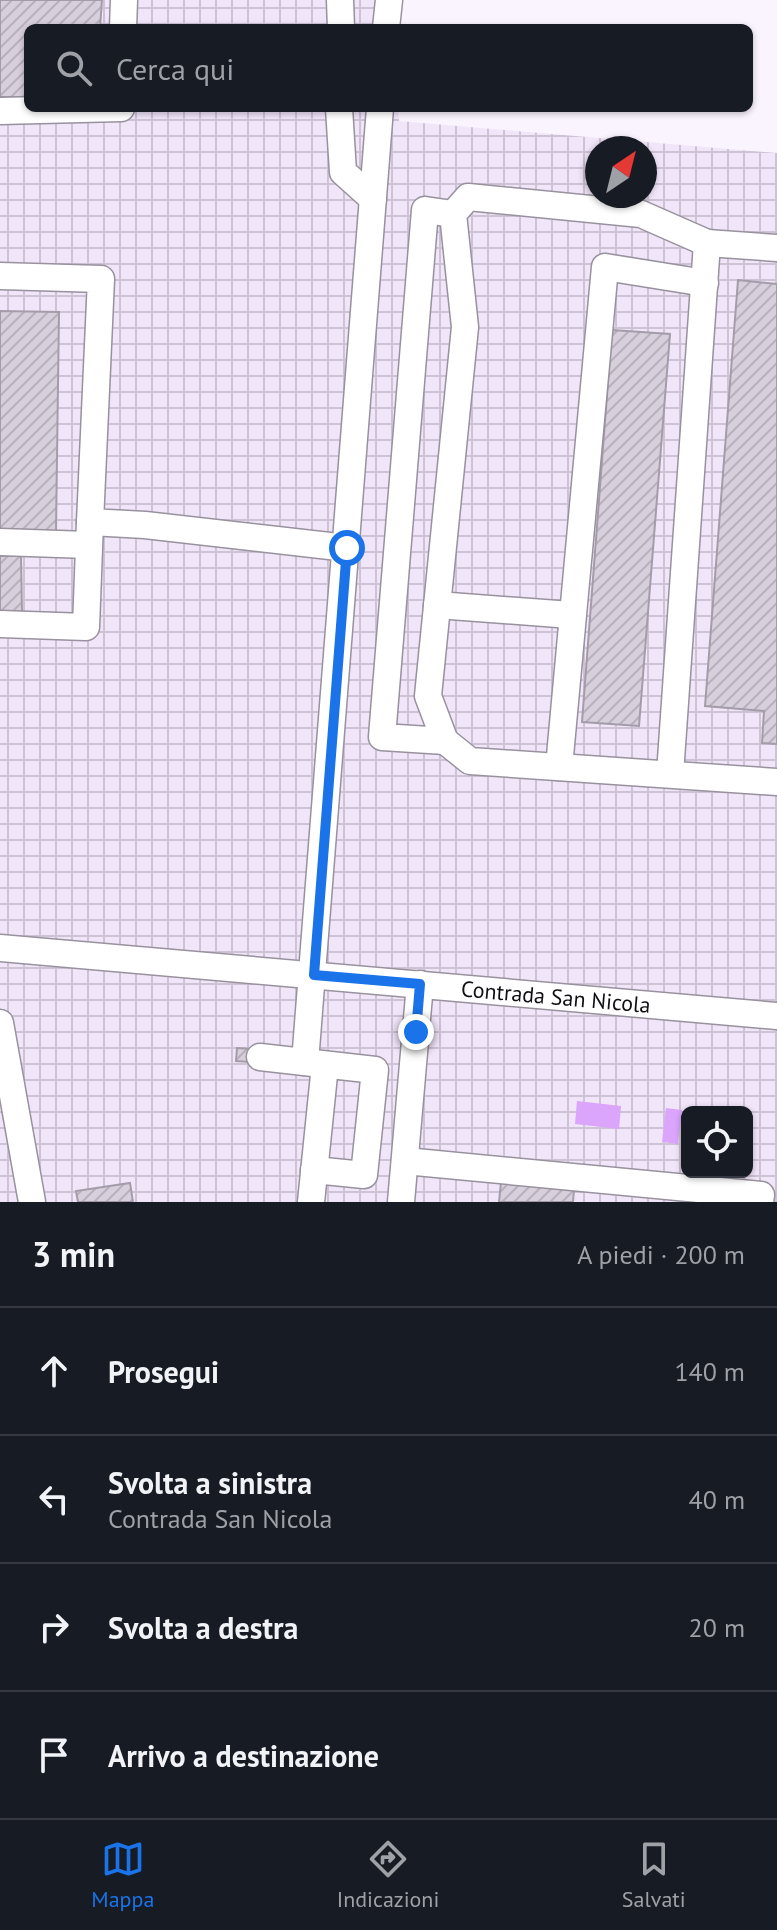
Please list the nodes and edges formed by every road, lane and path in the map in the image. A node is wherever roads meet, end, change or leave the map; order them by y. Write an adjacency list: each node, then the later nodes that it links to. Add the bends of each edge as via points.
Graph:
1 (124, 0): 4 (street)
2 (340, 0): 5 (street)
3 (389, 0): 6 (street)
4 (123, 24)
5 (341, 24)
6 (386, 24)
7 (24, 110): 8 (street)
8 (0, 111)
9 (339, 112): 11 (street, via 343,172)
10 (380, 112): 11 (street)
11 (373, 199): 19 (street)
12 (453, 214): 13 (street, via 468,197 641,214); 20 (street, via 465,327); 23 (street, via 425,210 382,737)
13 (707, 243): 14 (street); 16 (street)
14 (777, 248)
15 (0, 276): 17 (street, via 101,279)
16 (705, 283): 21 (street, via 605,267); 25 (street)
17 (89, 534): 18 (street); 19 (street, via 145,525); 22 (street, via 86,627)
18 (0, 542)
19 (347, 548): 28 (street)
20 (437, 605): 21 (street); 23 (street, via 428,696)
21 (571, 615): 24 (street)
22 (0, 624)
23 (445, 741): 24 (street, via 470,761)
24 (559, 767): 25 (street)
25 (670, 774): 26 (street)
26 (777, 782)
27 (0, 948): 28 (street, Contrada San Nicola)
28 (314, 975): 29 (street, Contrada San Nicola); 33 (street)
29 (420, 984): 30 (street, Contrada San Nicola); 34 (street)
30 (777, 1016)
31 (0, 1023): 36 (street)
32 (260, 1057): 33 (street)
33 (315, 1064): 35 (street); 35 (street, via 375,1070 364,1175)
34 (405, 1161): 38 (street); 39 (street, via 761,1195)
35 (314, 1170): 37 (street)
36 (32, 1202)
37 (311, 1202)
38 (401, 1202)
39 (760, 1202)

